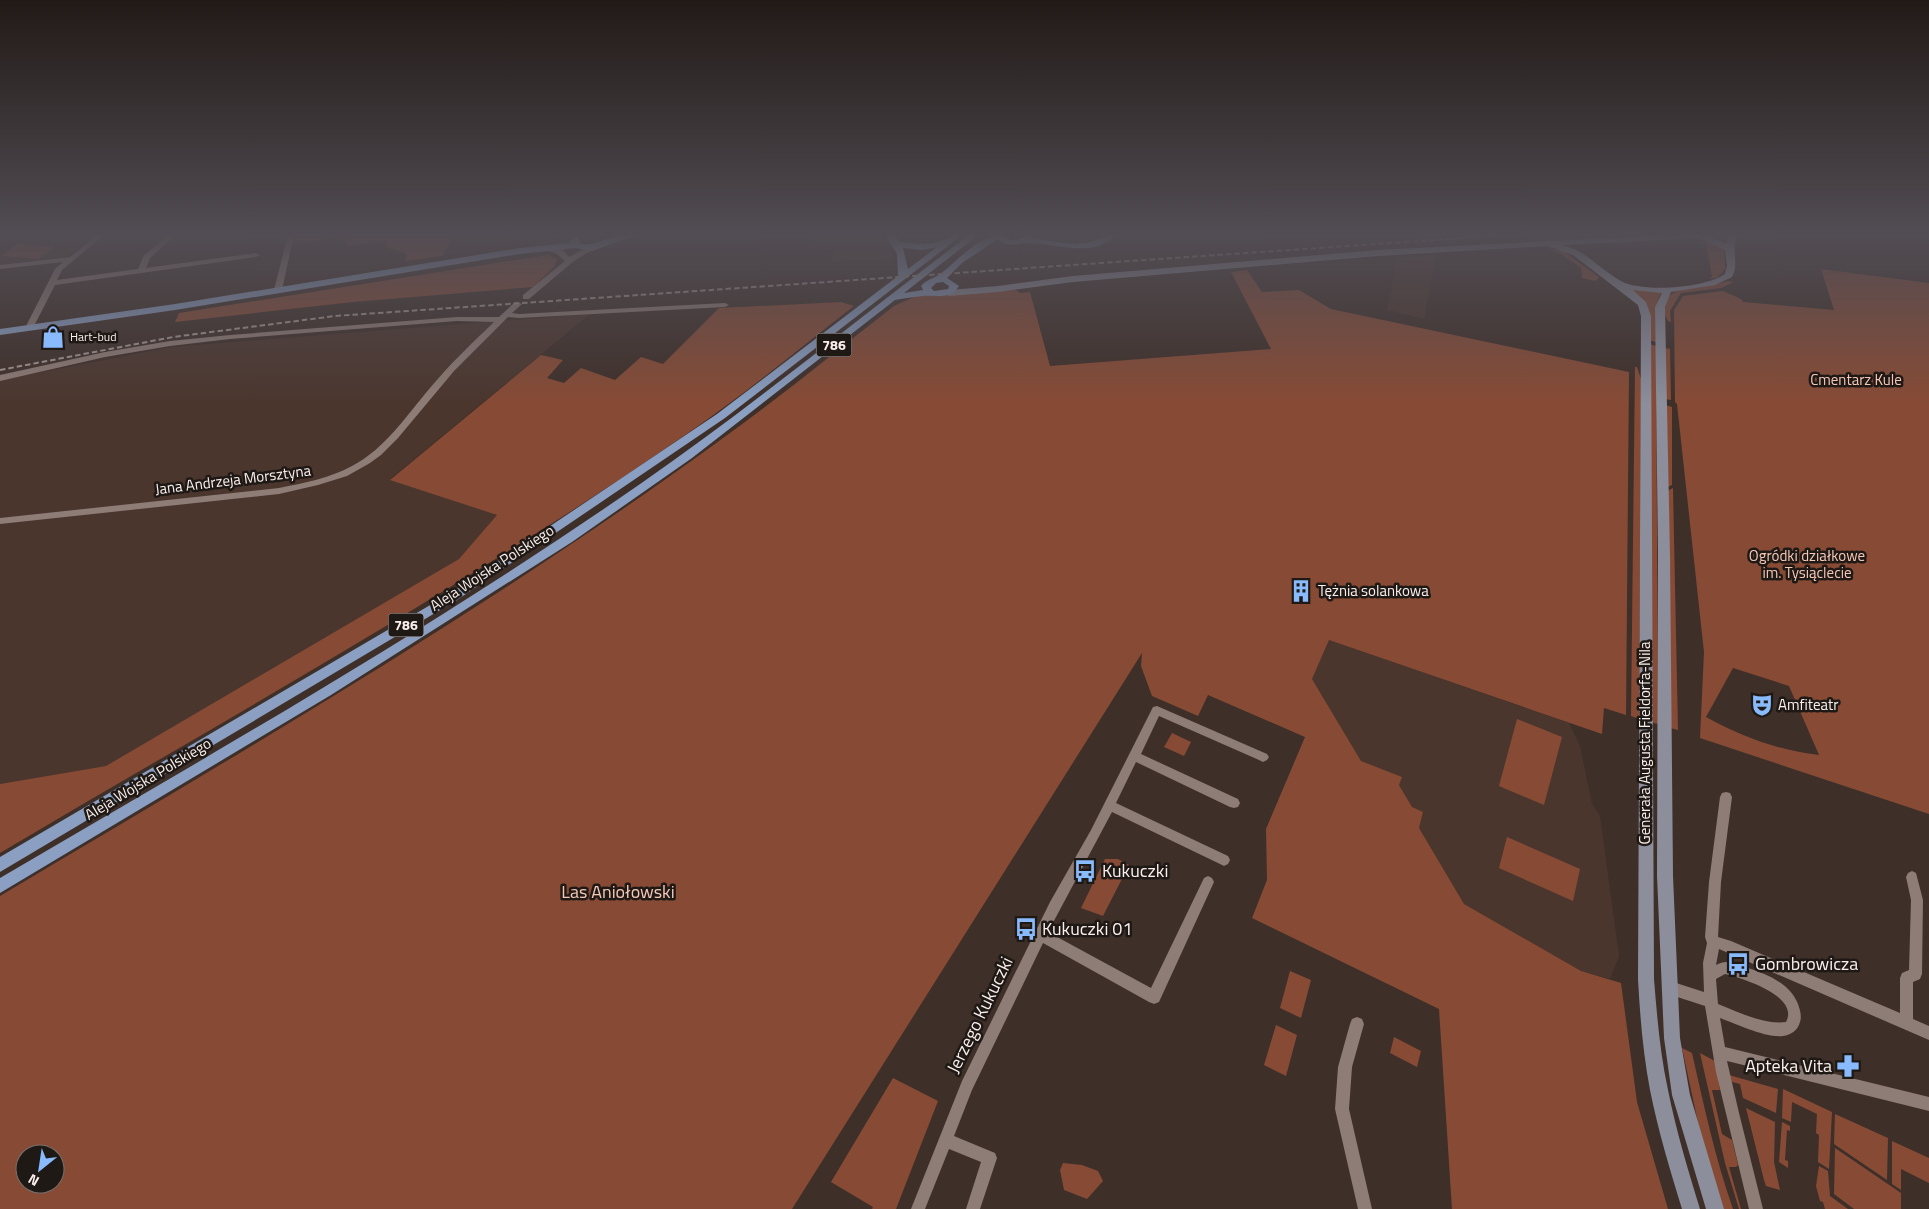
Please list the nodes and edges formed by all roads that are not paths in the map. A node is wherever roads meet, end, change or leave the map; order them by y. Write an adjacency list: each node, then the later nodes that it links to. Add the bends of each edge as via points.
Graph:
1 (48, 291): 15 (street)
2 (269, 291): 15 (main road)
3 (533, 291): 11 (street)
4 (884, 291): 25 (main road, Aleja Wojska Polskiego / 786, via 691,438 469,587)
5 (901, 291): 10 (main road, Aleja Wojska Polskiego)
6 (943, 291): 9 (main road, via 940,295)
7 (1628, 291): 43 (street, Generała Augusta Fieldorfa-Nila, via 1643,304 1646,316 1646,979 1659,1090)
8 (1667, 291): 32 (street, Generała Augusta Fieldorfa-Nila, via 1660,307 1665,876)
9 (931, 293): 10 (main road)
10 (894, 297): 28 (main road, Aleja Wojska Polskiego / 786, via 727,427 505,580 312,700)
11 (526, 298)
12 (518, 304): 14 (street, Jana Andrzeja Morsztyna)
13 (725, 305): 14 (street)
14 (504, 318): 17 (street, via 470,317 174,344 120,352); 18 (street, Jana Andrzeja Morsztyna, via 443,377 390,442 364,463 340,476 279,491)
15 (30, 328): 16 (main road)
16 (0, 332)
17 (0, 378)
18 (0, 521)
19 (1134, 756): 20 (street, Jerzego Kukuczki, via 1157,710); 22 (street); 23 (street, Jerzego Kukuczki)
20 (1263, 757)
21 (1726, 796): 30 (street, via 1715,882 1711,937)
22 (1234, 803)
23 (1109, 805): 24 (street); 29 (street, Jerzego Kukuczki)
24 (1224, 860)
25 (0, 865)
26 (1912, 877): 34 (street, via 1917,900 1916,974 1907,978)
27 (1208, 882): 29 (street, via 1154,997)
28 (0, 886)
29 (1040, 935): 39 (street, Jerzego Kukuczki, via 967,1086)
30 (1714, 942): 31 (street, via 1710,950); 34 (street)
31 (1709, 976): 33 (street); 33 (street, via 1724,967 1774,986 1787,997 1796,1015 1794,1024 1788,1029 1775,1030)
32 (1670, 988): 33 (street); 44 (street, Generała Augusta Fieldorfa-Nila, via 1672,1038 1681,1096)
33 (1711, 1005): 37 (street)
34 (1906, 1022): 36 (street)
35 (1357, 1024): 42 (street, via 1345,1067 1342,1108)
36 (1929, 1033)
37 (1719, 1052): 38 (street); 45 (street)
38 (1929, 1104)
39 (946, 1140): 40 (street, Jerzego Kukuczki); 41 (street, via 990,1158)
40 (918, 1209)
41 (973, 1209)
42 (1365, 1209)
43 (1691, 1209)
44 (1715, 1209)
45 (1756, 1209)

